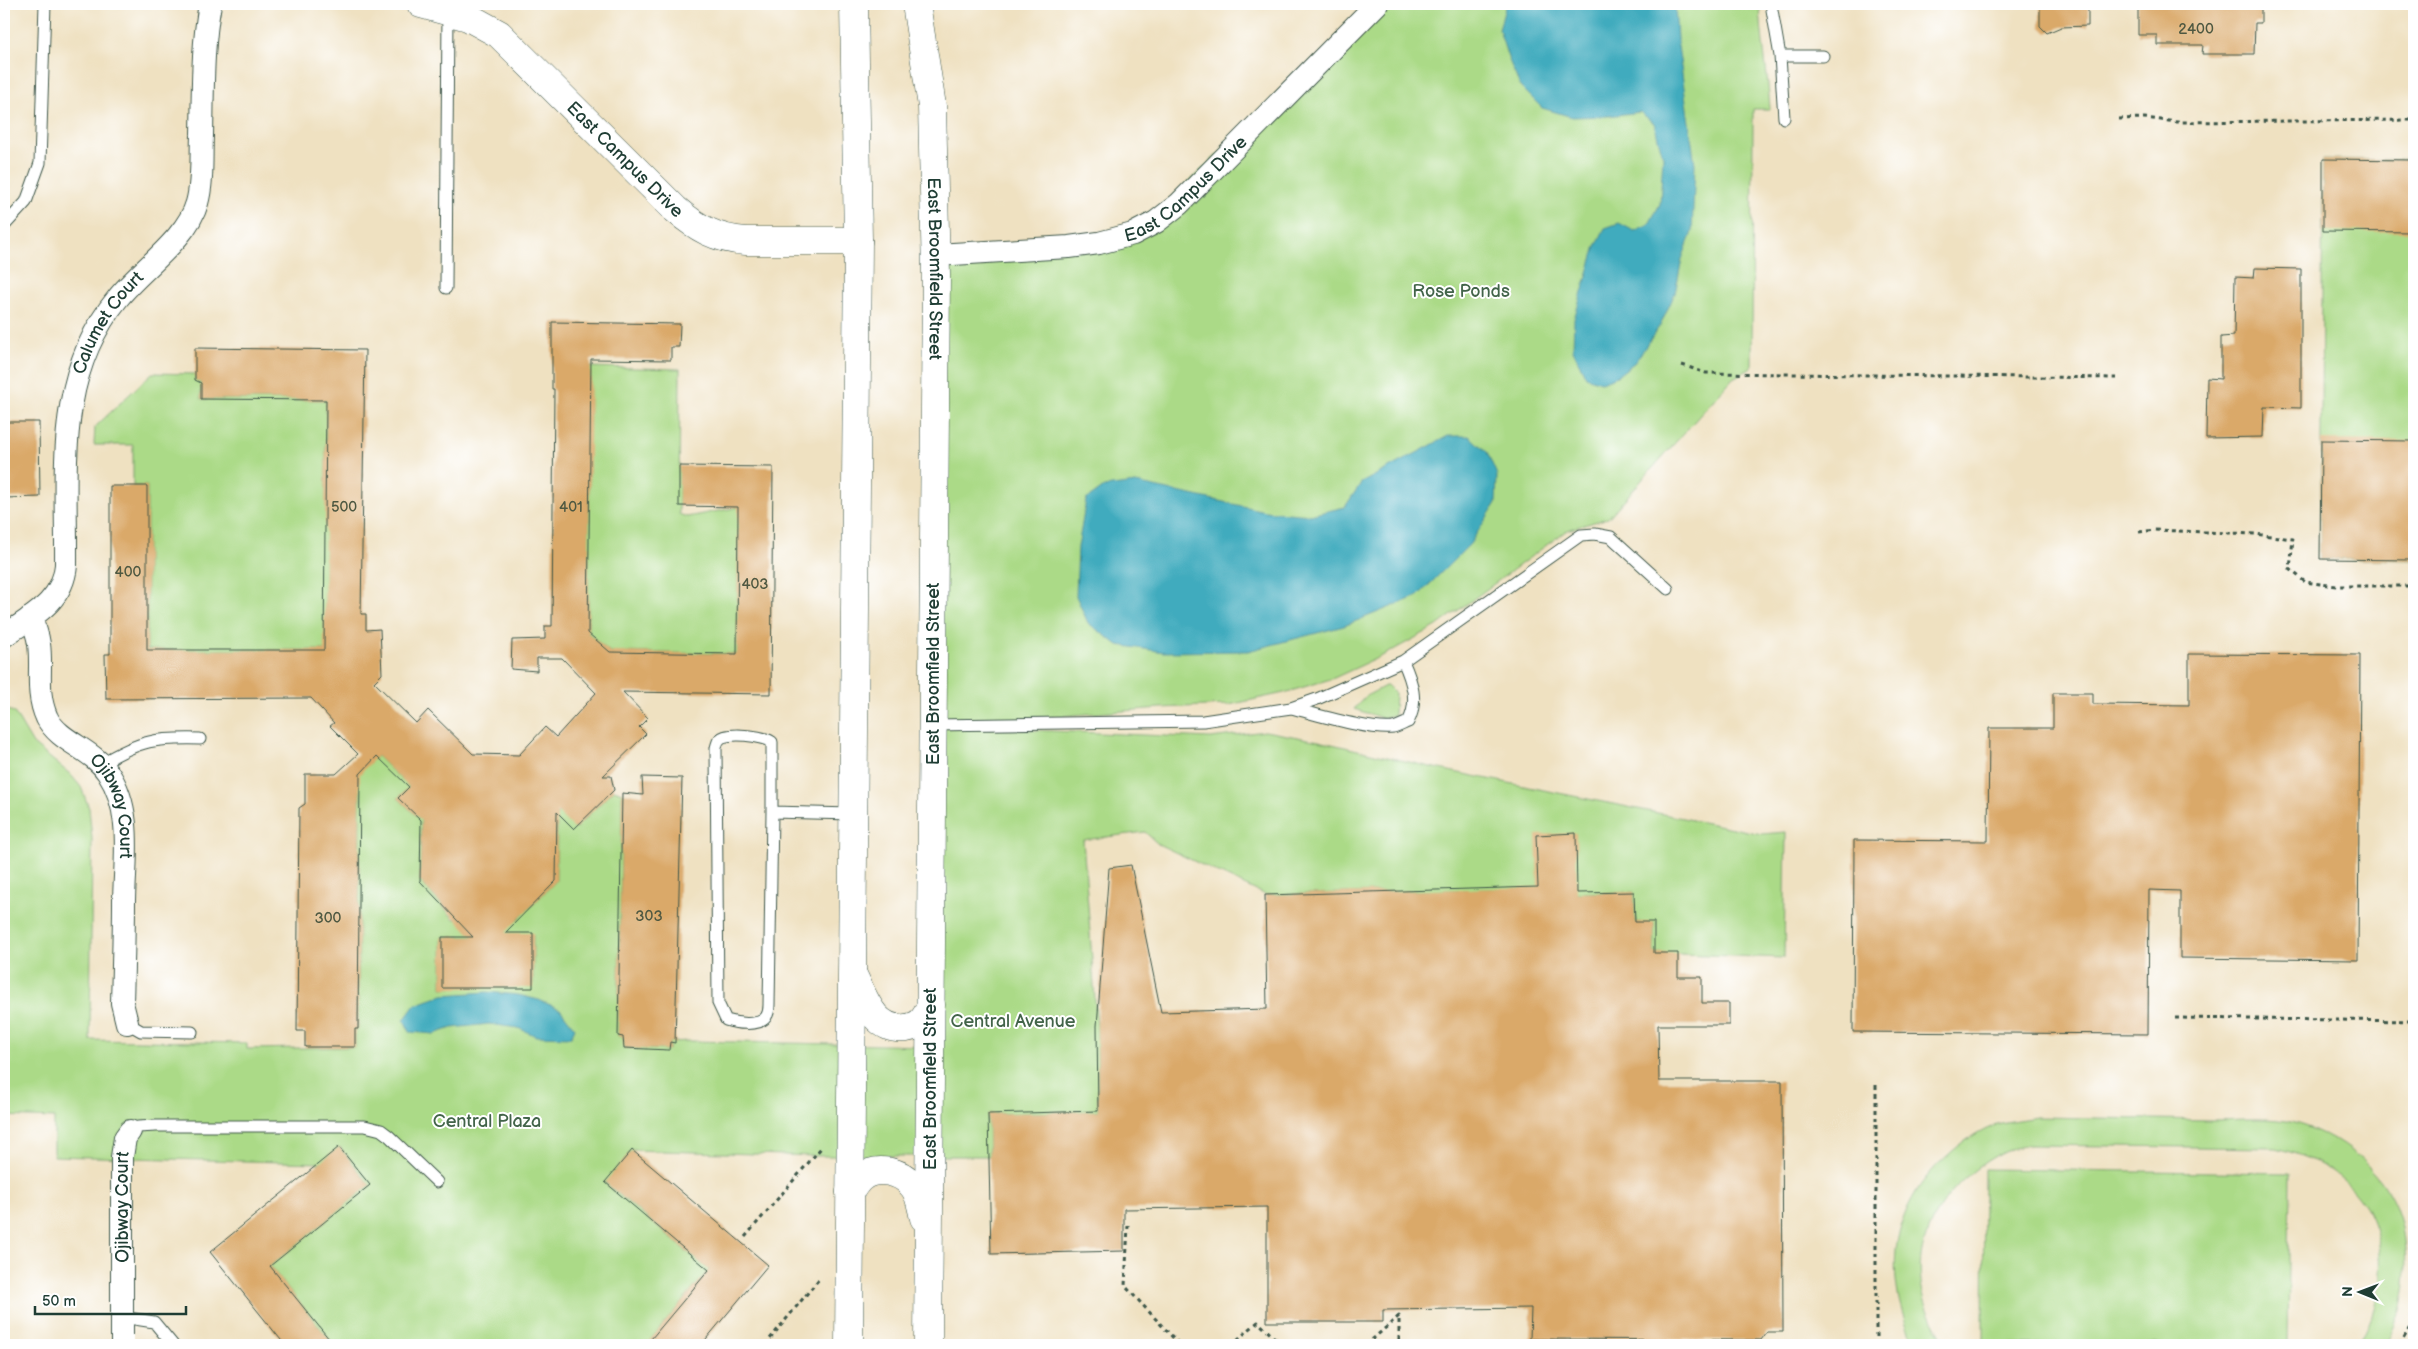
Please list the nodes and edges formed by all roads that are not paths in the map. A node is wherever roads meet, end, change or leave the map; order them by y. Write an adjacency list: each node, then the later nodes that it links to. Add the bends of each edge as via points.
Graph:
1 (44, 4): 12 (lane, via 40,163 26,202)
2 (210, 4): 17 (street, Calumet Court, via 204,43 201,170 197,204 180,232 110,308 85,353 74,383 68,424 65,575 57,596)
3 (421, 4): 8 (main road, East Campus Drive)
4 (855, 4): 13 (main road)
5 (1377, 4): 14 (street, East Campus Drive, via 1179,204 1156,222 1116,239 1070,247)
6 (1771, 4): 9 (lane)
7 (914, 10): 14 (main road, East Broomfield Street, via 932,106)
8 (448, 11): 13 (main road, East Campus Drive, via 468,17 499,34 675,209 707,233 746,241); 15 (lane)
9 (1780, 56): 10 (lane); 11 (lane)
10 (1823, 56)
11 (1784, 118)
12 (4, 226)
13 (858, 241): 25 (main road)
14 (936, 254): 21 (main road, East Broomfield Street)
15 (446, 288)
16 (1668, 590): 19 (lane, via 1611,537 1581,535)
17 (30, 618): 18 (street, Calumet Court); 23 (street, Ojibway Court, via 40,640 40,687 47,718 58,732)
18 (4, 636)
19 (1403, 661): 20 (lane); 20 (lane, via 1414,706 1408,722 1395,728 1358,724)
20 (1291, 708): 21 (lane, via 1203,721)
21 (933, 726): 27 (main road, East Broomfield Street)
22 (200, 739): 23 (lane, via 147,741 133,745)
23 (102, 763): 28 (street, Ojibway Court, via 118,792 125,823 122,1002)
24 (772, 812): 24 (lane, via 772,742 760,736 719,740 716,748 718,1003 726,1020 734,1022 762,1020 767,1016); 25 (lane)
25 (852, 814): 26 (main road)
26 (851, 971): 27 (main road, via 870,1010 887,1025 902,1028 919,1024); 32 (main road)
27 (931, 1005): 33 (main road, East Broomfield Street)
28 (127, 1023): 29 (lane, via 142,1031)
29 (192, 1032)
30 (130, 1131): 31 (lane, via 156,1126 365,1126 389,1136); 34 (street, Ojibway Court, via 124,1138 122,1158)
31 (437, 1182)
32 (850, 1192): 33 (main road, via 867,1174 881,1171 899,1174 917,1192); 37 (main road)
33 (929, 1241): 38 (main road, East Broomfield Street)
34 (122, 1317): 35 (street, Ojibway Court); 36 (lane, via 154,1322)
35 (122, 1345)
36 (173, 1345)
37 (849, 1345)
38 (928, 1345)

